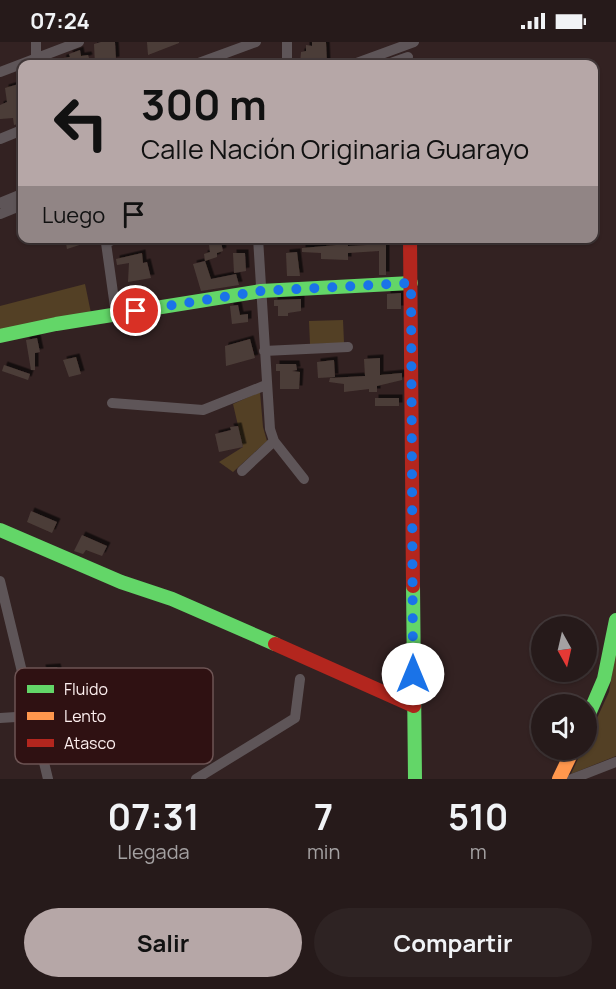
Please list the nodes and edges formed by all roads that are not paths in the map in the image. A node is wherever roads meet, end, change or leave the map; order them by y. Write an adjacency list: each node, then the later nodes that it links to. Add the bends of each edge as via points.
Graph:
1 (36, 42): 6 (street)
2 (79, 42): 7 (street)
3 (256, 42): 8 (street)
4 (287, 42): 9 (street)
5 (411, 43): 10 (street); 11 (street)
6 (36, 60)
7 (38, 60)
8 (207, 60)
9 (287, 60)
10 (365, 60)
11 (408, 60)
12 (18, 66): 13 (street)
13 (0, 72)
14 (18, 132): 15 (street)
15 (0, 139)
16 (18, 196): 17 (street)
17 (0, 203)
18 (18, 207): 19 (street)
19 (0, 214)
20 (106, 243): 25 (street)
21 (258, 243): 24 (street)
22 (410, 243): 23 (street)
23 (411, 283): 24 (street); 40 (street)
24 (261, 291): 25 (street); 28 (street)
25 (116, 314): 26 (street)
26 (0, 336)
27 (348, 347): 28 (street)
28 (264, 351): 29 (street)
29 (266, 385): 30 (street, via 203,410); 31 (street)
30 (112, 403)
31 (274, 441): 32 (street); 33 (street)
32 (242, 471)
33 (304, 479)
34 (0, 530): 40 (street, via 121,582 172,599)
35 (0, 581): 37 (street)
36 (616, 621): 39 (street)
37 (20, 668)
38 (300, 679): 47 (street, via 295,718)
39 (597, 695)
40 (414, 706): 48 (street)
41 (0, 718): 42 (street)
42 (15, 718)
43 (568, 760): 49 (street)
44 (616, 762): 50 (street)
45 (44, 764): 46 (street)
46 (48, 779)
47 (196, 779)
48 (415, 779)
49 (559, 779)
50 (572, 779)

